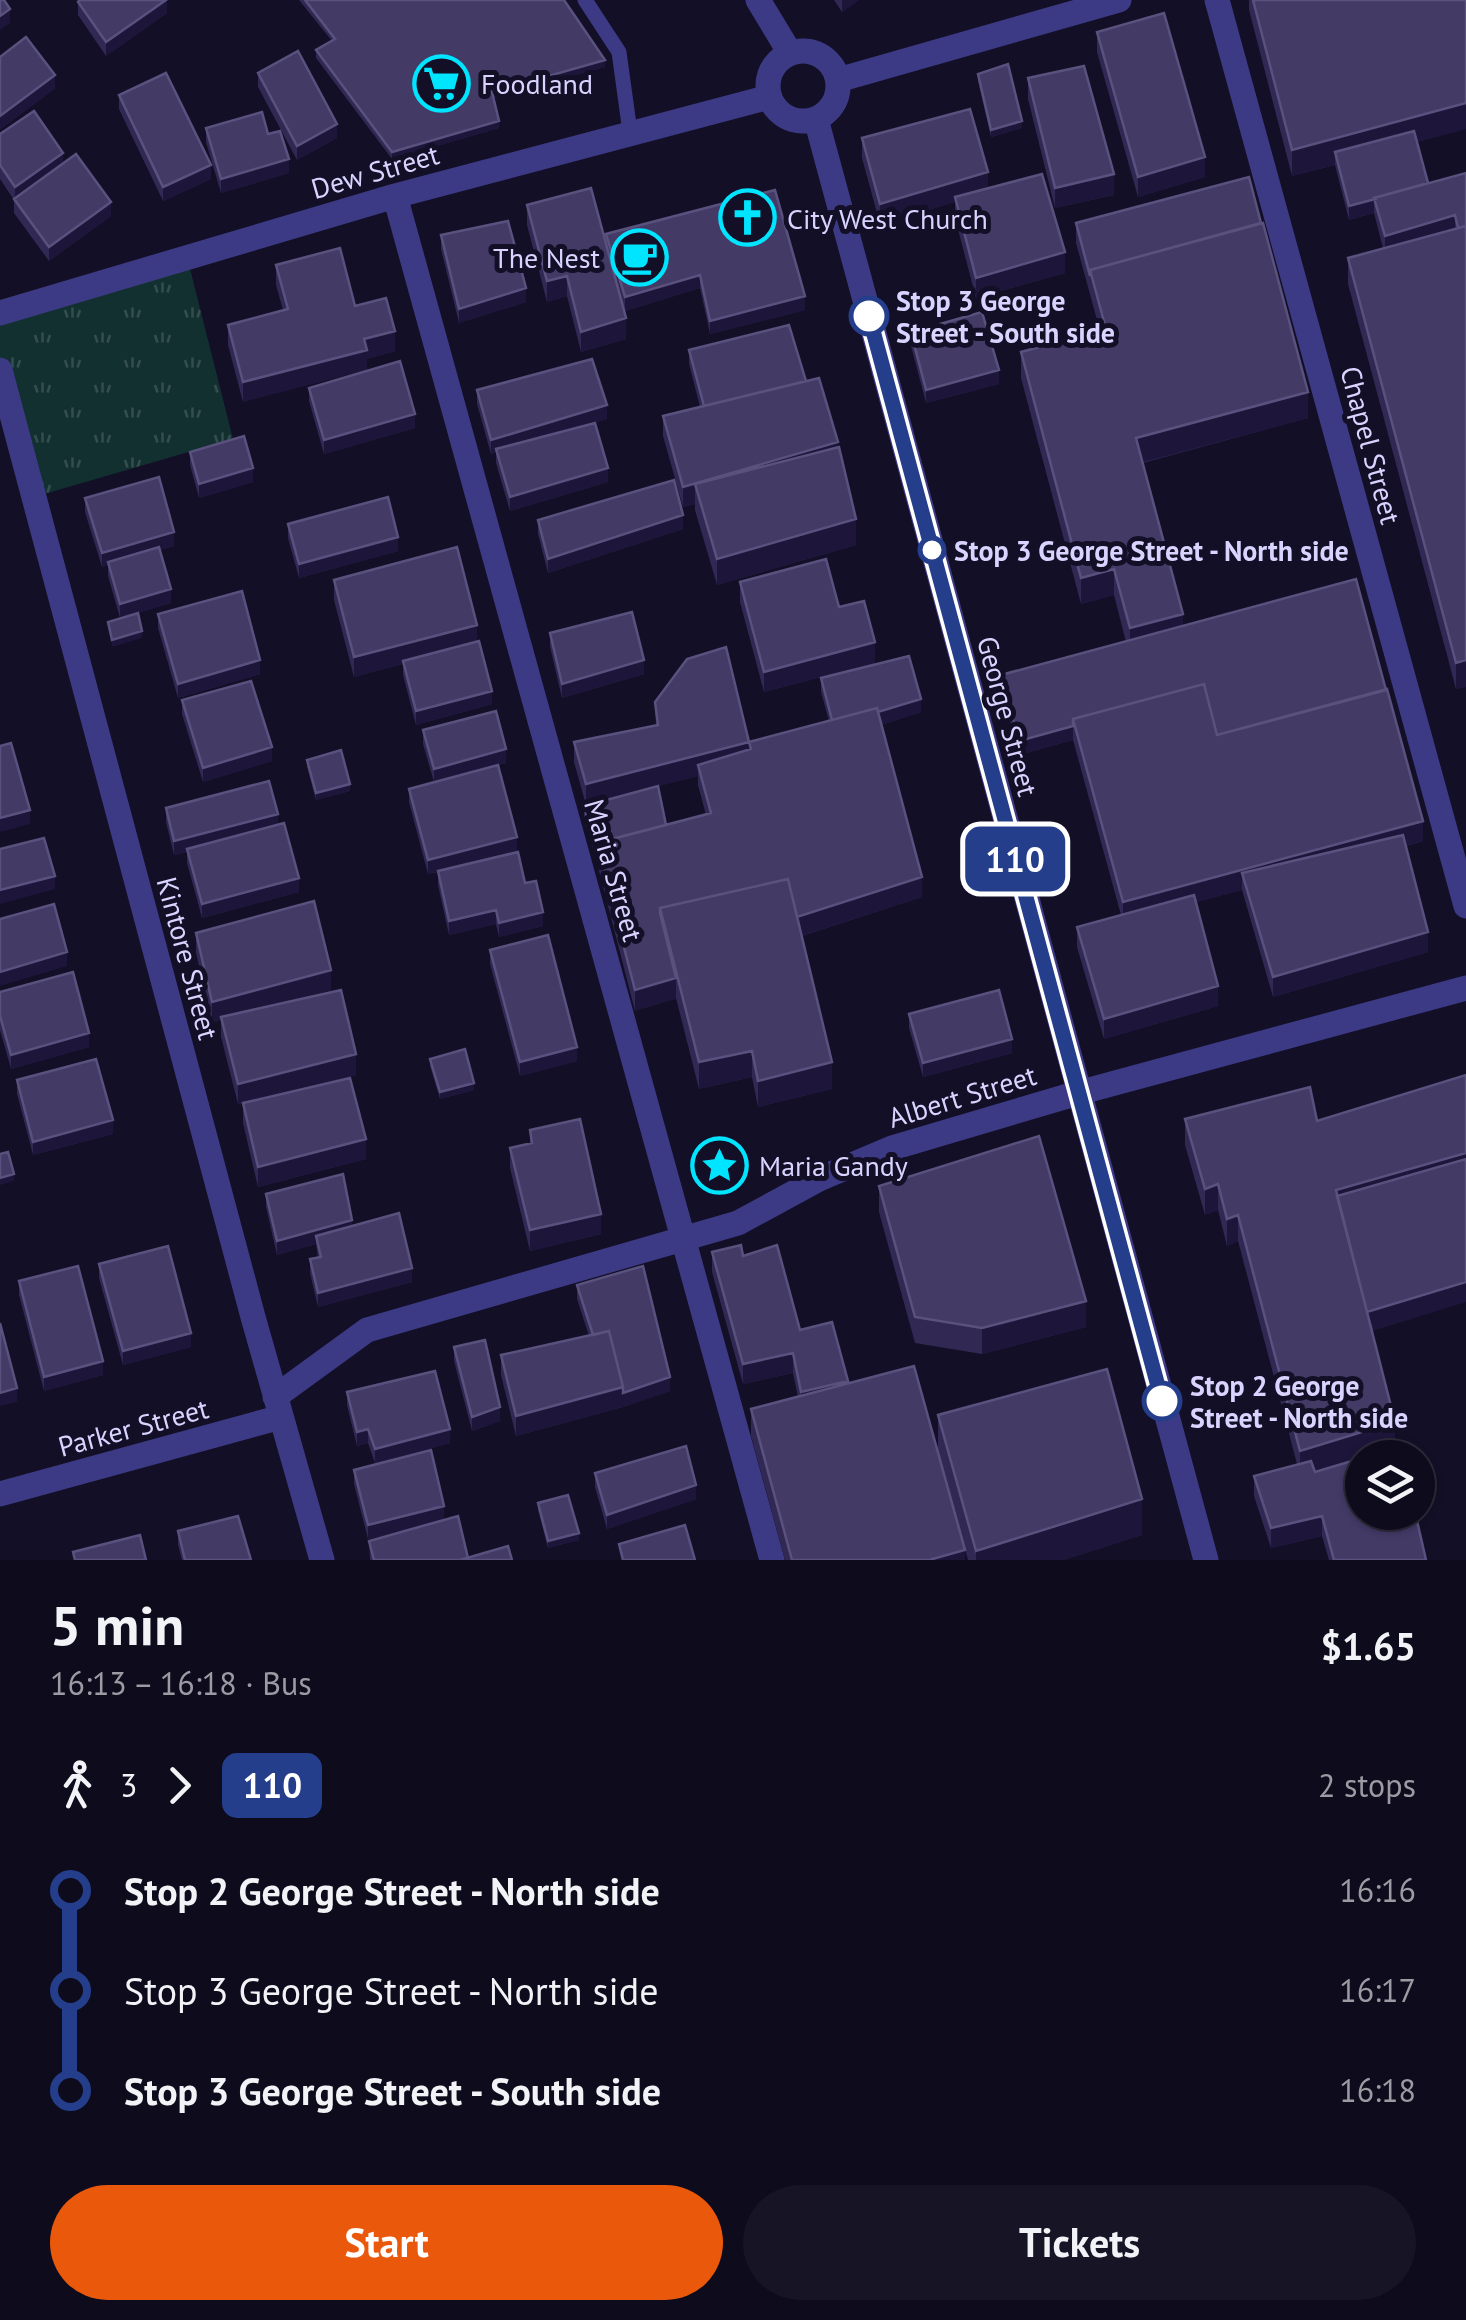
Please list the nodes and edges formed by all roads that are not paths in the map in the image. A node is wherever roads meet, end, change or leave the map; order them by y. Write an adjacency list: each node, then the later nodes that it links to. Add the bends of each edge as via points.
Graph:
1 (585, 0): 9 (lane, via 619,52)
2 (758, 0): 5 (street)
3 (1120, 0): 6 (street)
4 (1217, 0): 13 (street, Chapel Street)
5 (790, 53): 6 (street, via 820,55); 7 (street, via 773,66)
6 (838, 80): 8 (street, via 834,104)
7 (769, 97): 8 (street, via 782,116); 9 (street, Dew Street)
8 (816, 120): 15 (street, George Street)
9 (630, 132): 10 (street, Dew Street)
10 (395, 196): 11 (street, Dew Street); 16 (street, Maria Street)
11 (0, 313)
12 (0, 370): 17 (street, Kintore Street)
13 (1466, 906)
14 (1466, 988): 15 (street, Albert Street)
15 (1078, 1093): 16 (street, Albert Street, via 892,1148 738,1223); 21 (street, George Street)
16 (684, 1236): 17 (street, Albert Street, via 367,1330); 20 (street, Maria Street)
17 (278, 1407): 18 (street, Parker Street); 19 (street, Kintore Street)
18 (0, 1494)
19 (322, 1560)
20 (772, 1560)
21 (1206, 1560)

